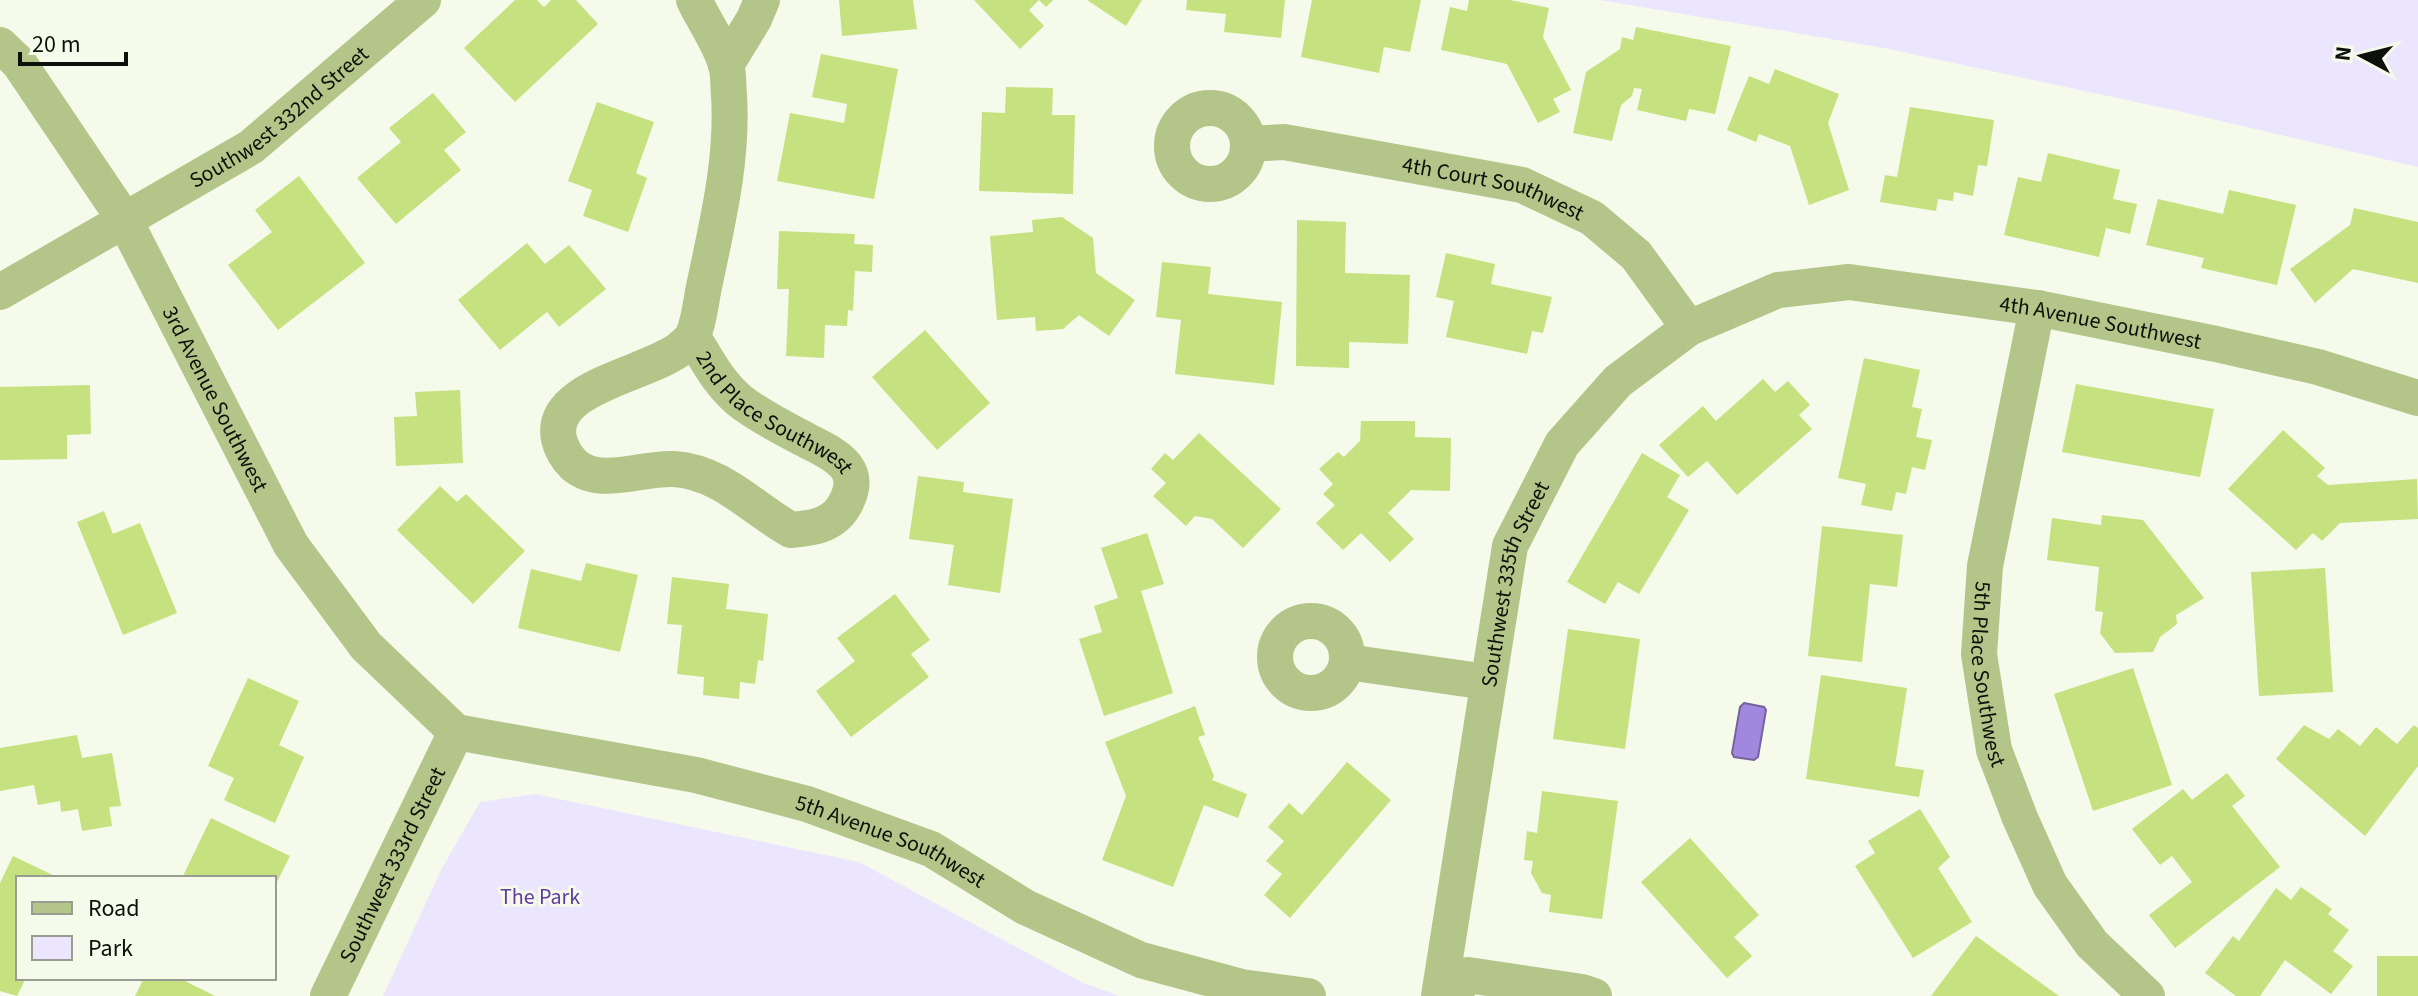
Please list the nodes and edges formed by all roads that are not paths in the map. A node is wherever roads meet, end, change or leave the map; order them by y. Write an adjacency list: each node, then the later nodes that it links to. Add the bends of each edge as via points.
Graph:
1 (423, 0): 7 (street, Southwest 332nd Street, via 251,147)
2 (694, 0): 5 (street, 2nd Place Southwest)
3 (762, 0): 5 (street)
4 (0, 45): 7 (street, 3rd Avenue Southwest, via 19,63)
5 (726, 65): 12 (street, 2nd Place Southwest, via 731,126 725,189)
6 (1249, 144): 11 (street, 4th Court Southwest, via 1284,142 1522,185 1592,218 1636,255)
7 (124, 219): 9 (street, Southwest 332nd Street); 16 (street, 3rd Avenue Southwest, via 291,545 366,646)
8 (1778, 290): 10 (street, 4th Avenue Southwest, via 1849,282); 11 (street, Southwest 335th Street)
9 (0, 292)
10 (2037, 308): 13 (street, 4th Avenue Southwest, via 2304,364); 22 (street, 5th Place Southwest, via 1985,566 1979,654 1994,750 2050,885 2092,944)
11 (1689, 328): 15 (street, Southwest 335th Street, via 1618,381 1562,444 1510,546)
12 (693, 337): 12 (street, 2nd Place Southwest, via 644,369 582,393 564,411 557,430 572,463 588,474 696,472 717,479 791,530 827,523 848,497 851,479 845,465 830,450 726,389)
13 (2418, 398)
14 (1347, 662): 15 (street)
15 (1487, 682): 19 (street, Southwest 335th Street)
16 (456, 732): 17 (street, Southwest 333rd Street); 18 (street, 5th Avenue Southwest, via 696,775 807,804 931,849 1025,907 1141,960 1241,987)
17 (328, 996)
18 (1308, 996)
19 (1439, 996)
20 (1451, 996): 21 (street, via 1468,975)
21 (1594, 996)
22 (2147, 996)

